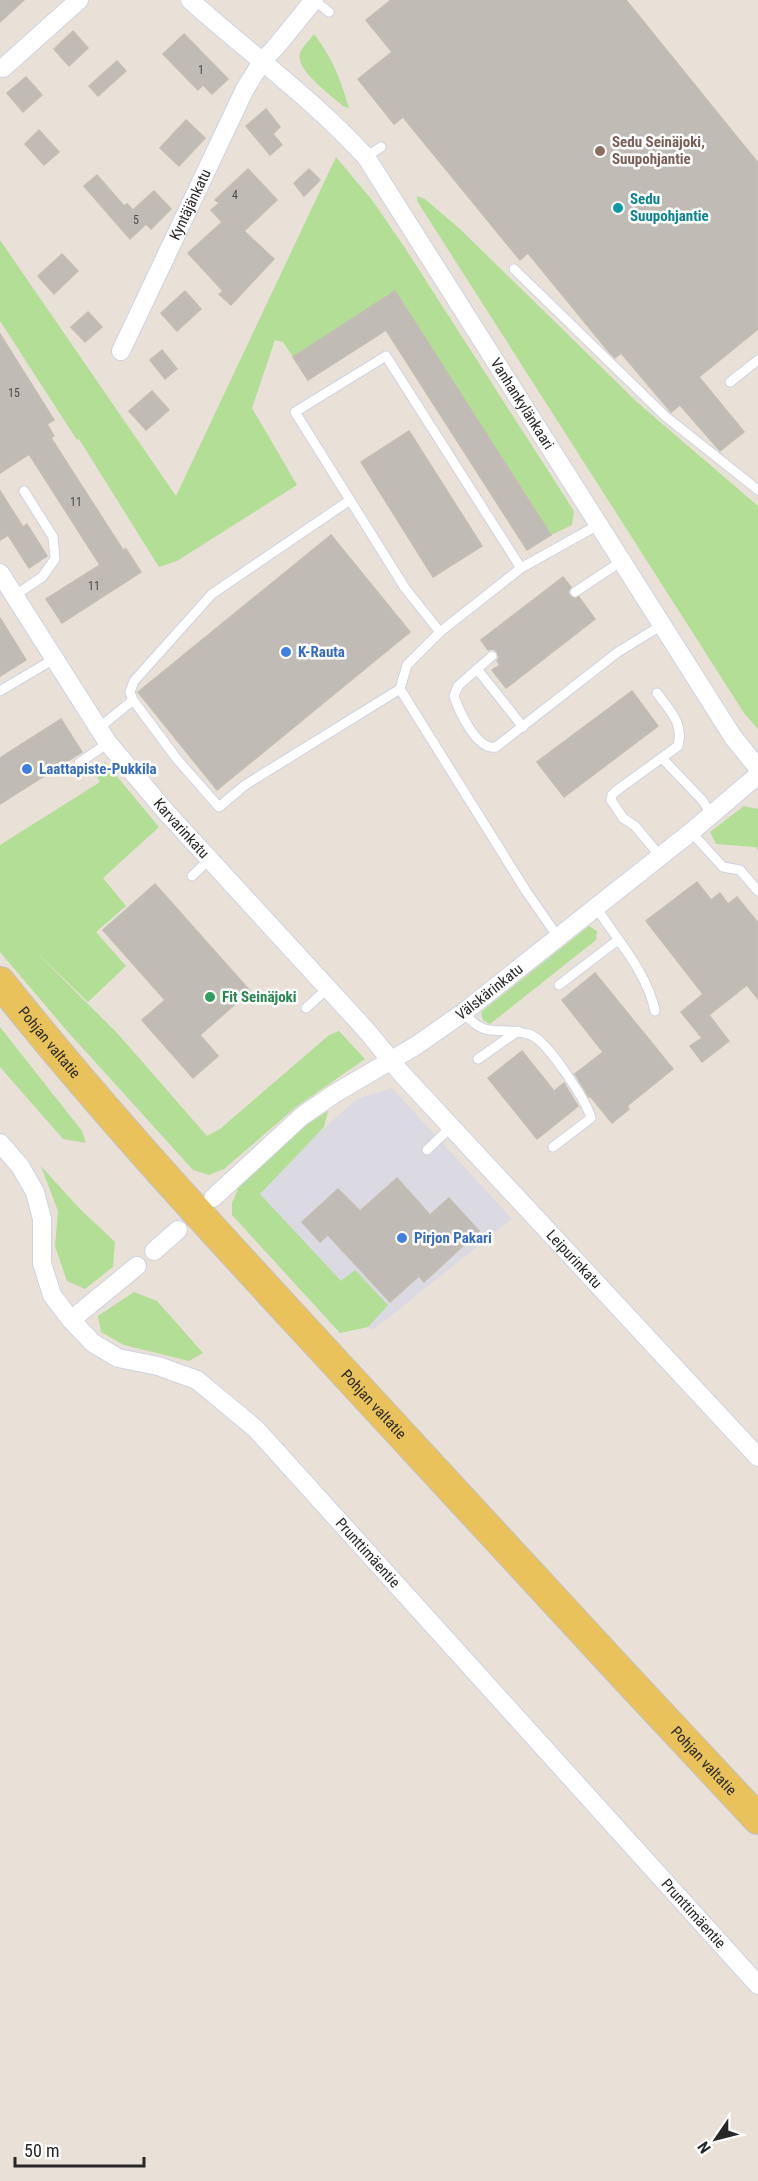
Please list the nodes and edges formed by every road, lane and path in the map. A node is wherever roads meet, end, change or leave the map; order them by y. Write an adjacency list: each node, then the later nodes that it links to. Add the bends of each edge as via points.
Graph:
1 (79, 0): 6 (street)
2 (190, 0): 5 (street, Vanhankylänkaari)
3 (314, 0): 4 (lane); 5 (street, Kyntäjänkatu)
4 (330, 12)
5 (263, 60): 8 (street, Kyntäjänkatu, via 245,89); 14 (street, Vanhankylänkaari, via 339,128 373,152)
6 (3, 68)
7 (514, 269): 11 (lane, via 665,416)
8 (121, 351)
9 (758, 360): 10 (lane)
10 (730, 382)
11 (758, 490)
12 (24, 491): 17 (lane, via 53,537 55,559 42,576)
13 (350, 500): 16 (lane, via 295,412 386,356); 20 (lane, via 405,588); 27 (lane, via 212,594 134,681 130,692)
14 (598, 525): 15 (street, Vanhankylänkaari); 16 (lane)
15 (622, 561): 18 (lane); 19 (street, Vanhankylänkaari)
16 (521, 568): 20 (lane)
17 (5, 586): 22 (street, Karvarinkatu)
18 (575, 592)
19 (662, 625): 28 (lane, via 618,652); 32 (street, Vanhankylänkaari, via 733,737)
20 (440, 632): 24 (lane, via 407,665)
21 (492, 656): 23 (lane)
22 (54, 659): 25 (lane); 29 (street, Karvarinkatu)
23 (477, 669): 28 (lane); 28 (lane, via 458,686 454,696 460,714 483,746 496,747)
24 (400, 688): 27 (lane, via 246,785 219,807); 41 (lane)
25 (0, 691)
26 (657, 693): 30 (lane, via 681,730 678,746)
27 (133, 700): 29 (lane)
28 (523, 727)
29 (104, 736): 31 (lane); 37 (street, Karvarinkatu)
30 (662, 758): 34 (lane); 36 (lane, via 616,791 611,800)
31 (79, 763)
32 (758, 768)
33 (758, 775): 34 (street, Välskärinkatu)
34 (711, 814): 35 (street, Välskärinkatu)
35 (691, 832): 36 (street, Välskärinkatu); 39 (lane, via 723,867 740,870)
36 (660, 856): 40 (street, Välskärinkatu)
37 (210, 859): 38 (lane); 45 (street, Karvarinkatu)
38 (192, 876)
39 (758, 891)
40 (596, 907): 41 (street, Välskärinkatu); 42 (lane)
41 (558, 937): 48 (street, Välskärinkatu)
42 (618, 940): 44 (lane); 47 (lane, via 641,974)
43 (0, 982): 62 (main road, Pohjan valtatie, via 161,1173)
44 (559, 985)
45 (328, 988): 46 (lane); 51 (street, Karvarinkatu)
46 (306, 1008)
47 (655, 1011)
48 (464, 1012): 49 (lane, via 480,1029); 51 (street, Välskärinkatu)
49 (518, 1031): 50 (lane); 54 (lane, via 534,1035 588,1107 591,1118)
50 (478, 1059)
51 (392, 1061): 52 (street, Leipurinkatu); 56 (street, Välskärinkatu, via 302,1116)
52 (451, 1127): 55 (lane); 61 (street, Leipurinkatu)
53 (0, 1143): 60 (street, Prunttimäentie, via 35,1192 42,1219 42,1263 52,1295)
54 (553, 1147)
55 (427, 1150)
56 (213, 1198)
57 (178, 1230): 58 (street)
58 (154, 1251)
59 (137, 1266): 60 (street)
60 (71, 1320): 63 (street, Prunttimäentie, via 93,1343 118,1358 158,1366 197,1380 256,1429)
61 (758, 1457)
62 (758, 1819)
63 (758, 1985)

